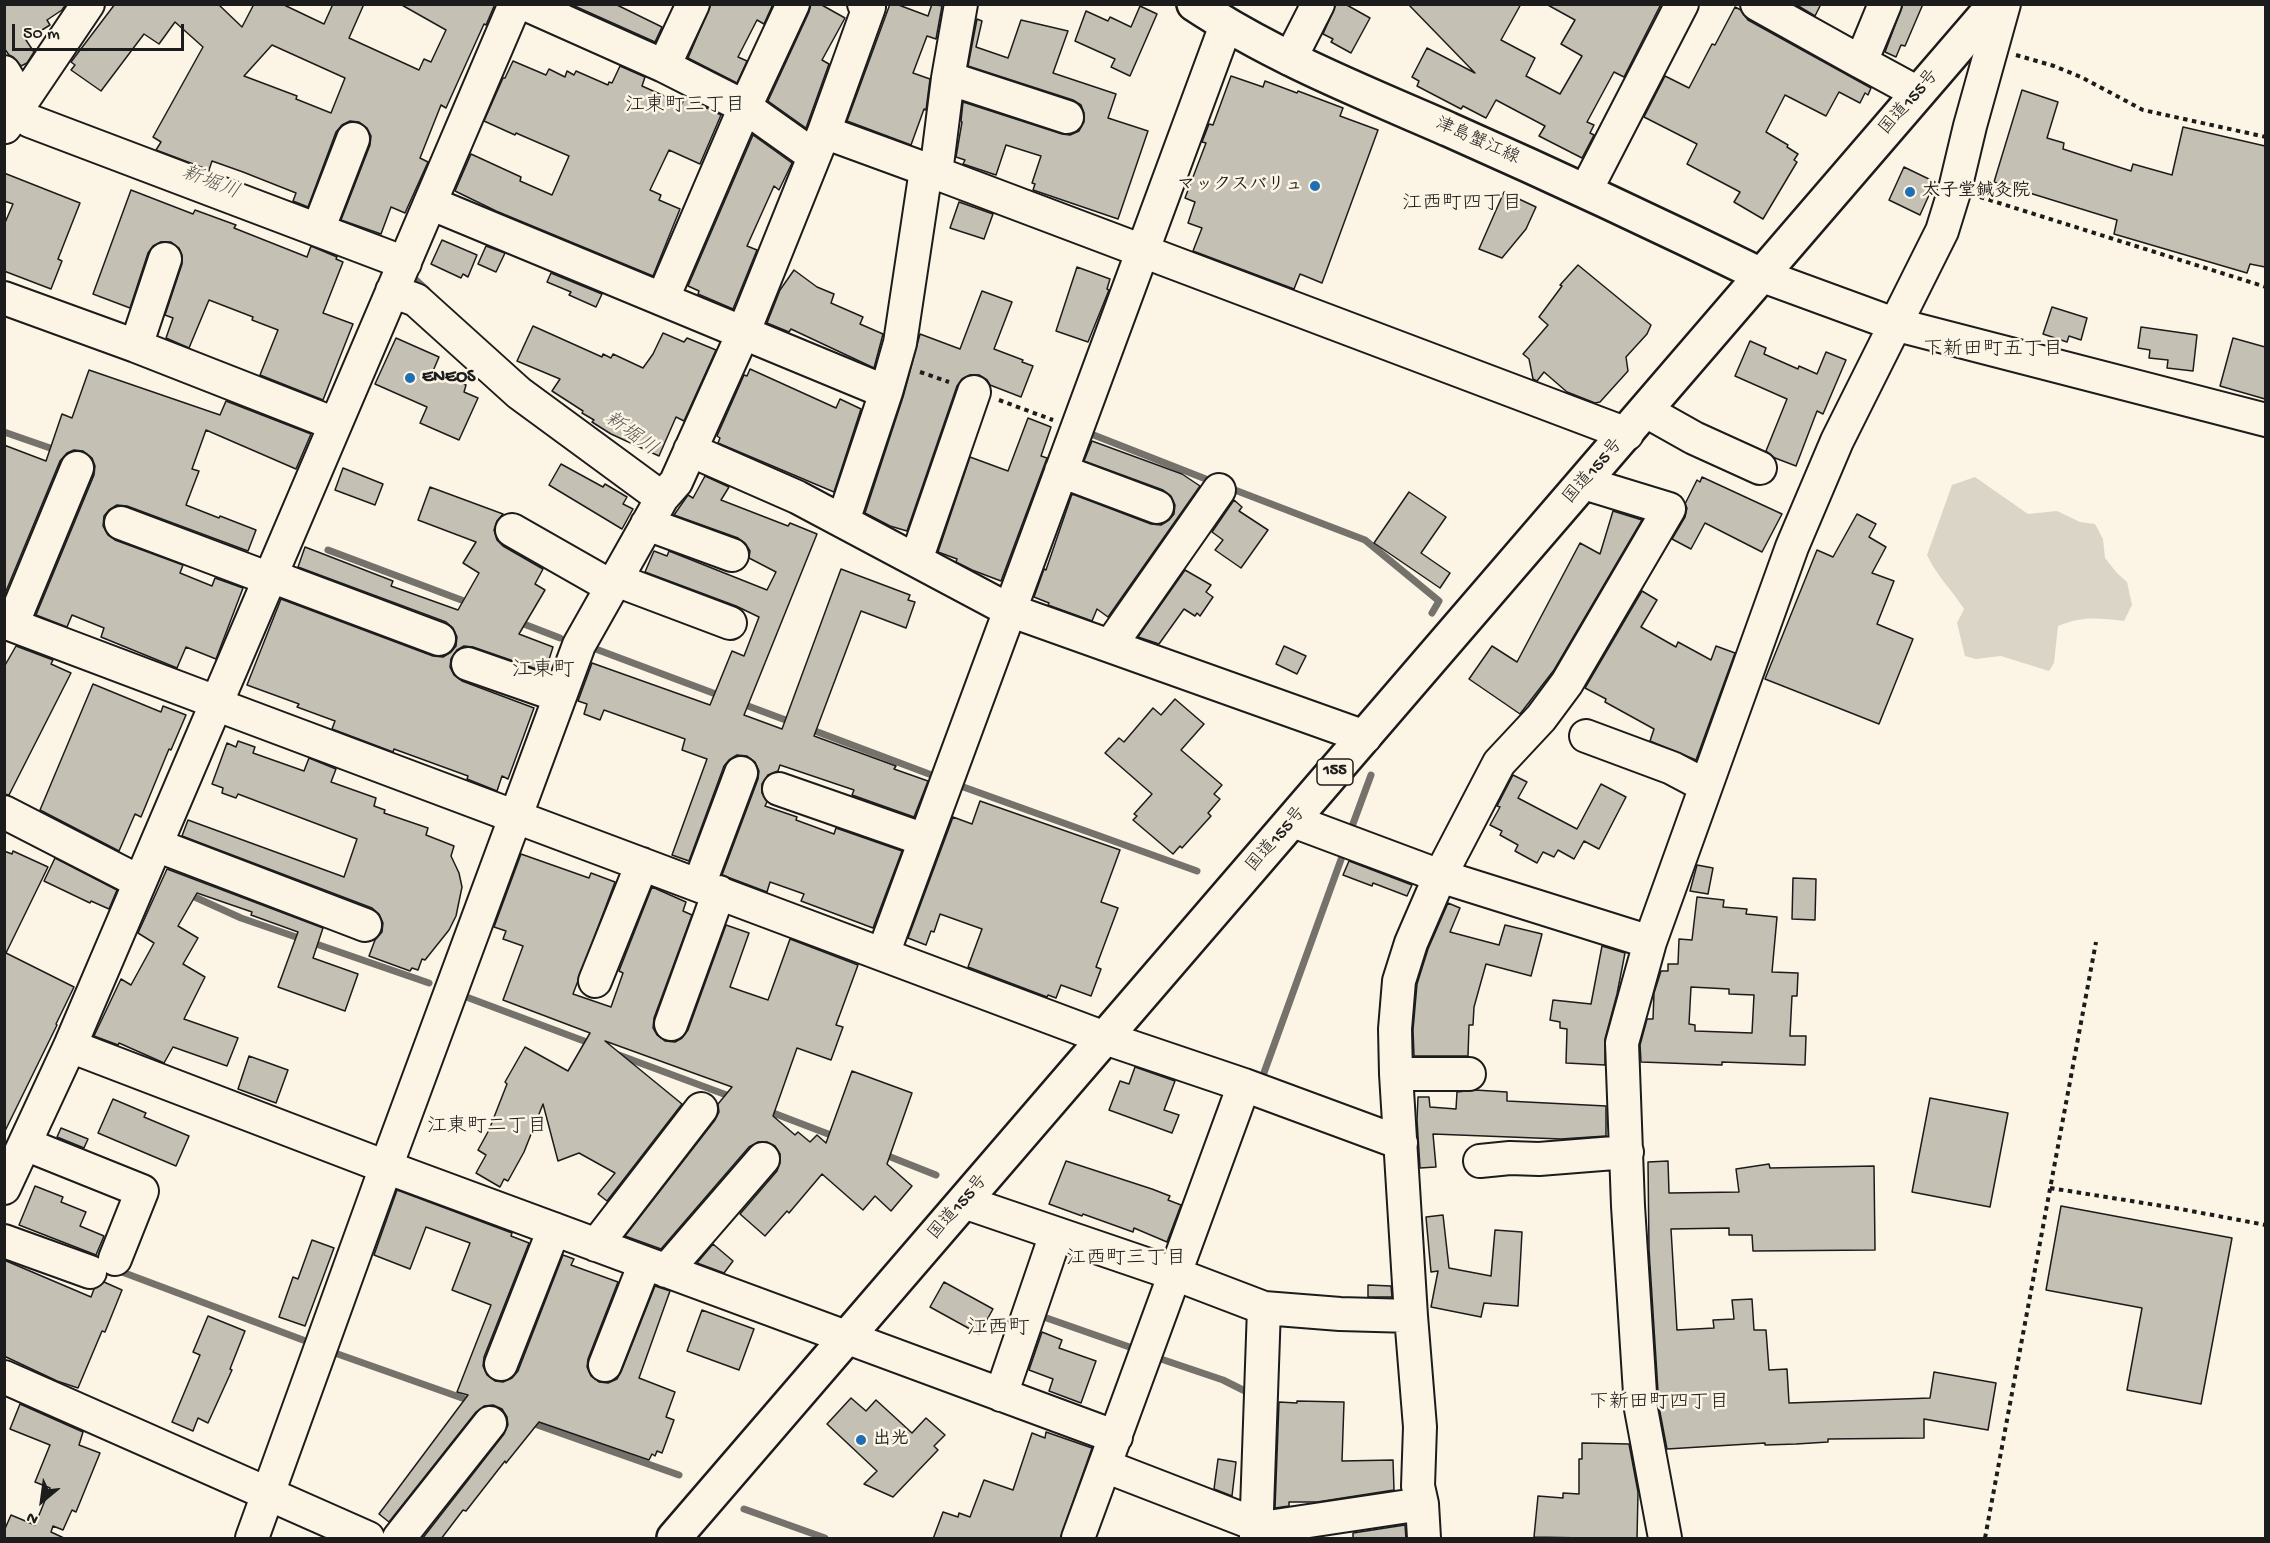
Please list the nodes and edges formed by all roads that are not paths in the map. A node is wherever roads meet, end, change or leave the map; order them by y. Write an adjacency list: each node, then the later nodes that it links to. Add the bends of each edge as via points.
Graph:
1 (88, 4): 23 (street)
2 (515, 4): 29 (street)
3 (525, 4): 18 (street)
4 (693, 4): 18 (street)
5 (793, 4): 22 (street)
6 (864, 4): 26 (street, via 868,7)
7 (961, 4): 20 (street)
8 (1194, 4): 15 (main road, 津島蟹江線)
9 (1318, 4): 16 (street)
10 (1682, 4): 28 (street)
11 (1885, 4): 17 (street)
12 (1995, 4): 21 (main road, 国道155号 / 155)
13 (2004, 4): 38 (street, via 1942,231)
14 (1765, 6): 17 (street)
15 (1226, 25): 16 (main road, 津島蟹江線); 31 (street)
16 (1290, 59): 28 (main road, 津島蟹江線)
17 (1861, 62): 21 (street)
18 (664, 66): 22 (street)
19 (4, 72): 23 (street)
20 (948, 78): 24 (street); 27 (street)
21 (1918, 93): 34 (main road, 国道155号 / 155)
22 (745, 107): 26 (street); 37 (street)
23 (14, 113): 30 (street)
24 (1067, 117)
25 (353, 139): 30 (street)
26 (819, 144): 27 (street); 39 (street)
27 (931, 172): 31 (street); 41 (street, via 900,343)
28 (1586, 190): 34 (main road, 津島蟹江線)
29 (430, 203): 33 (street); 37 (street)
30 (318, 230): 33 (street)
31 (1144, 250): 44 (street); 49 (street)
32 (165, 259): 40 (street)
33 (405, 263): 35 (street)
34 (1763, 276): 38 (street); 44 (main road, 国道155号 / 155)
35 (392, 291): 45 (street); 53 (street, via 416,300)
36 (4, 298): 40 (street)
37 (663, 298): 39 (street)
38 (1894, 324): 43 (street); 72 (street, via 1837,441 1792,547)
39 (744, 331): 41 (street); 46 (street)
40 (136, 346): 45 (street)
41 (886, 392): 54 (street)
42 (974, 392): 58 (street)
43 (2265, 420)
44 (1636, 422): 48 (street, via 1694,438); 50 (main road, 国道155号 / 155)
45 (336, 424): 59 (street)
46 (690, 450): 53 (street, via 676,482); 54 (street, via 797,497)
47 (77, 468): 63 (street)
48 (1760, 468)
49 (1061, 471): 52 (street); 61 (street)
50 (1584, 483): 70 (main road, 国道155号 / 155); 80 (street, via 1669,509 1567,683 1499,763)
51 (1219, 490): 65 (street)
52 (1157, 507)
53 (654, 511): 57 (street); 60 (street)
54 (843, 522): 58 (street)
55 (122, 523): 59 (street)
56 (512, 530): 60 (street)
57 (732, 555)
58 (916, 560): 61 (street)
59 (270, 577): 64 (street); 68 (street)
60 (614, 583): 62 (street); 67 (street, via 579,645)
61 (1009, 610): 65 (street); 77 (street)
62 (730, 622)
63 (8, 624): 68 (street)
64 (439, 639)
65 (1110, 646): 70 (street)
66 (468, 664): 67 (street)
67 (560, 696): 75 (street)
68 (216, 703): 75 (street); 78 (street)
69 (1586, 736): 72 (street, via 1672,768)
70 (1365, 737): 76 (main road, 国道155号 / 155)
71 (741, 773): 82 (street)
72 (1706, 786): 84 (street)
73 (779, 789): 77 (street)
74 (4, 812): 81 (street)
75 (517, 817): 79 (street); 99 (street)
76 (1293, 821): 80 (street); 88 (main road, 国道155号 / 155)
77 (925, 840): 85 (street)
78 (156, 845): 81 (street); 83 (street)
79 (642, 864): 82 (street); 86 (street)
80 (1440, 876): 84 (street); 90 (street, via 1399,981)
81 (140, 882): 89 (street)
82 (709, 889): 85 (street); 87 (street)
83 (365, 925)
84 (1650, 942): 96 (street, via 1622,1042)
85 (883, 954): 88 (street)
86 (595, 981)
87 (671, 1024)
88 (1105, 1038): 92 (street); 101 (main road, 国道155号 / 155)
89 (70, 1046): 95 (street); 99 (street)
90 (1396, 1074): 91 (street); 94 (street)
91 (1469, 1074)
92 (1244, 1085): 94 (street); 107 (street)
93 (701, 1109): 105 (street)
94 (1401, 1143): 109 (street)
95 (25, 1144): 100 (street); 104 (street, via 142,1191 103,1266)
96 (1627, 1152): 98 (street); 126 (street, via 1641,1409)
97 (763, 1159): 106 (street)
98 (1480, 1161)
99 (386, 1167): 102 (street); 117 (street)
100 (4, 1188)
101 (964, 1202): 103 (street); 110 (main road, 国道155号 / 155)
102 (554, 1229): 105 (street); 111 (street)
103 (1056, 1234): 107 (street); 114 (street)
104 (4, 1241)
105 (596, 1245): 106 (street)
106 (655, 1267): 110 (street); 112 (street)
107 (1175, 1274): 108 (street); 116 (street)
108 (1264, 1308): 109 (street); 119 (street)
109 (1411, 1316): 118 (street)
110 (847, 1338): 114 (street); 123 (main road, 国道155号 / 155)
111 (501, 1364)
112 (605, 1365)
113 (4, 1377): 117 (street)
114 (1001, 1395): 116 (street)
115 (489, 1423): 122 (street)
116 (1110, 1452): 119 (street); 124 (street)
117 (269, 1493): 120 (street); 121 (street)
118 (1422, 1504): 119 (street); 125 (street)
119 (1255, 1530)
120 (252, 1539)
121 (368, 1539)
122 (399, 1539)
123 (675, 1539)
124 (1078, 1539)
125 (1424, 1539)
126 (1665, 1539)

